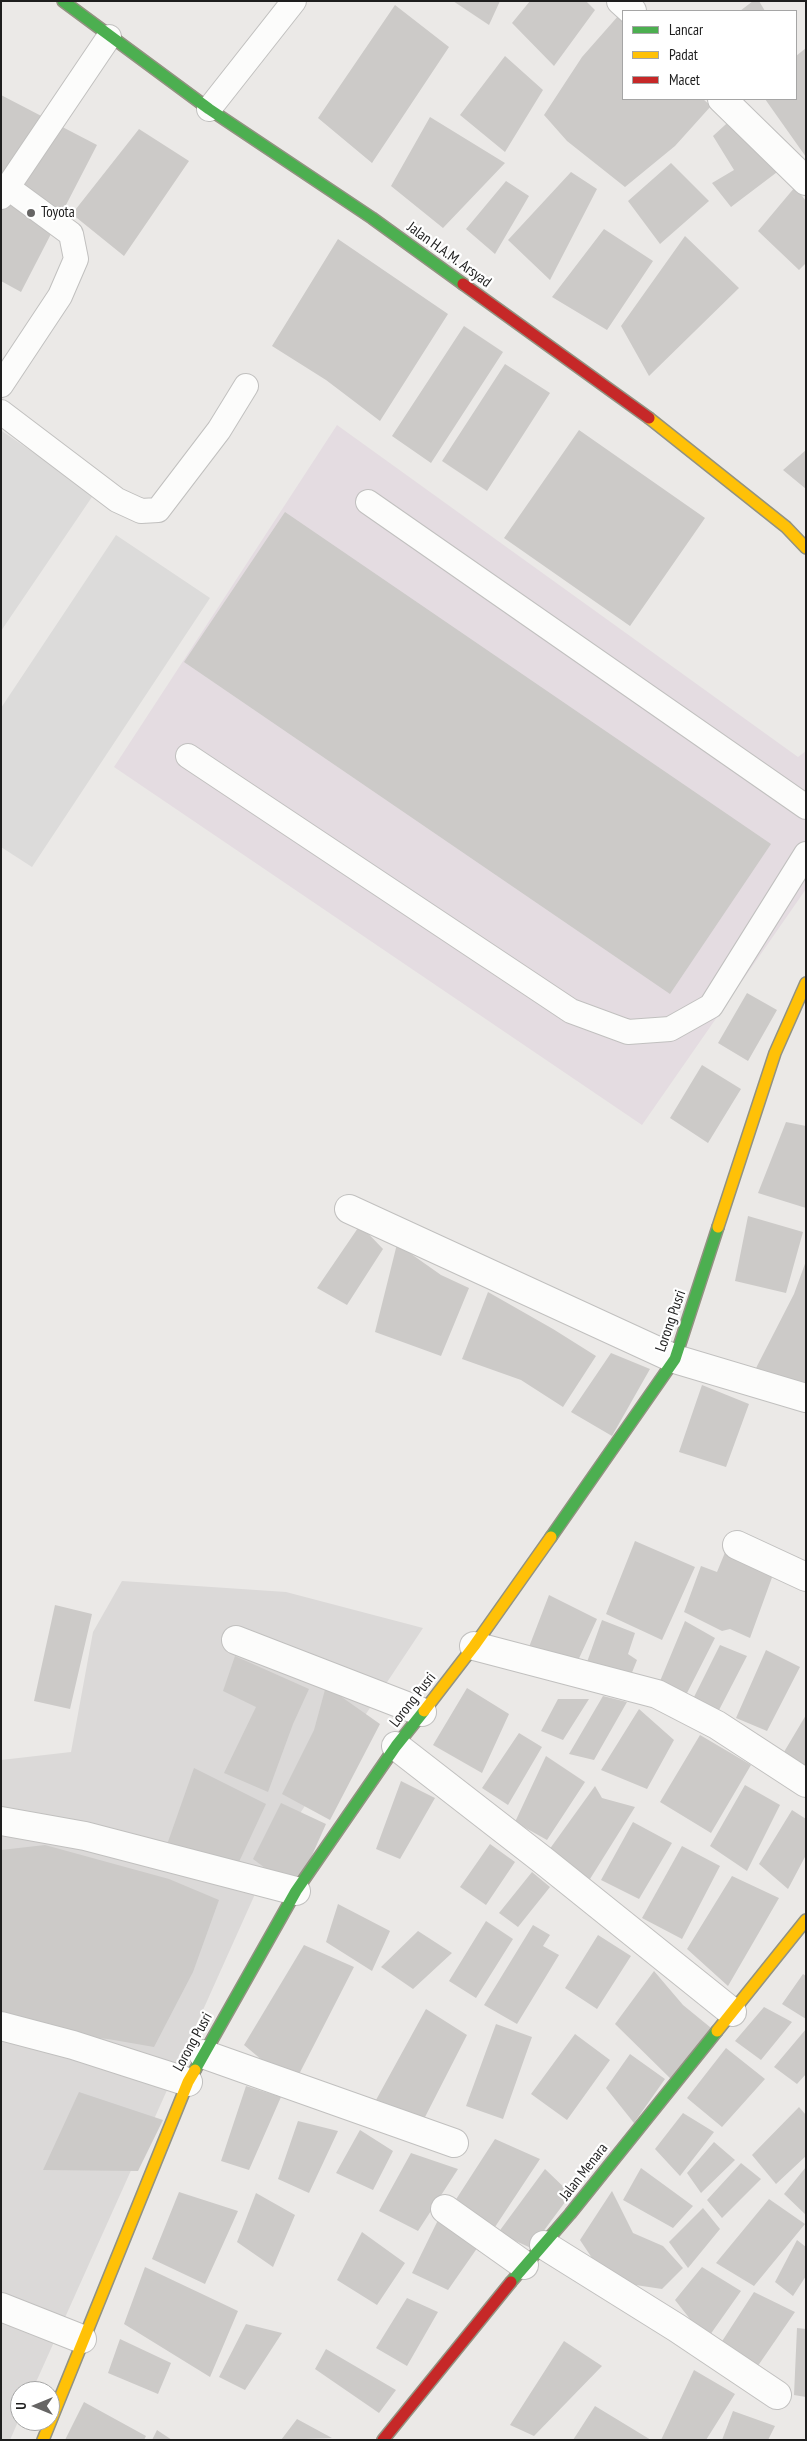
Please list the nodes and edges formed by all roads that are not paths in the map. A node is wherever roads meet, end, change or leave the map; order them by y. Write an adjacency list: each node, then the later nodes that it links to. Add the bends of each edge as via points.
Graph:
1 (63, 1): 5 (main road, Jalan H.A.M. Arsyad)
2 (294, 1): 7 (lane)
3 (621, 1): 4 (street)
4 (631, 10)
5 (109, 37): 7 (main road, Jalan H.A.M. Arsyad); 9 (lane)
6 (723, 100): 8 (street)
7 (209, 109): 14 (main road, Jalan H.A.M. Arsyad, via 372,218 677,438 786,527)
8 (806, 182)
9 (4, 192): 10 (lane, via 71,234 76,260 60,296)
10 (1, 385)
11 (246, 386): 12 (lane, via 220,430 158,510 140,511 117,500)
12 (1, 412)
13 (368, 502): 16 (lane)
14 (806, 548)
15 (188, 756): 17 (lane, via 571,1012 628,1032 670,1029 711,1006)
16 (806, 807)
17 (806, 854)
18 (806, 983): 20 (main road, Lorong Pusri, via 775,1053)
19 (349, 1209): 20 (street)
20 (675, 1359): 21 (street); 25 (main road, Lorong Pusri)
21 (806, 1398)
22 (737, 1545): 23 (street)
23 (806, 1577)
24 (236, 1640): 26 (street)
25 (474, 1646): 26 (main road, Lorong Pusri); 28 (street, via 656,1694 717,1725)
26 (422, 1712): 27 (main road, Lorong Pusri)
27 (396, 1746): 30 (main road, Lorong Pusri); 32 (street)
28 (806, 1783)
29 (1, 1821): 30 (street, via 85,1836)
30 (296, 1891): 34 (main road, Lorong Pusri)
31 (806, 1920): 32 (main road, Jalan Menara)
32 (732, 2012): 38 (main road, Jalan Menara)
33 (1, 2026): 35 (street)
34 (202, 2054): 35 (main road, Lorong Pusri); 36 (street)
35 (188, 2082): 41 (main road, Lorong Pusri)
36 (454, 2143)
37 (445, 2209): 39 (street)
38 (544, 2245): 39 (main road, Jalan Menara); 42 (street, via 677,2328)
39 (524, 2265): 43 (main road, Jalan Menara)
40 (1, 2307): 41 (street)
41 (82, 2339): 44 (main road, Lorong Pusri)
42 (776, 2395)
43 (392, 2438)
44 (43, 2440)

